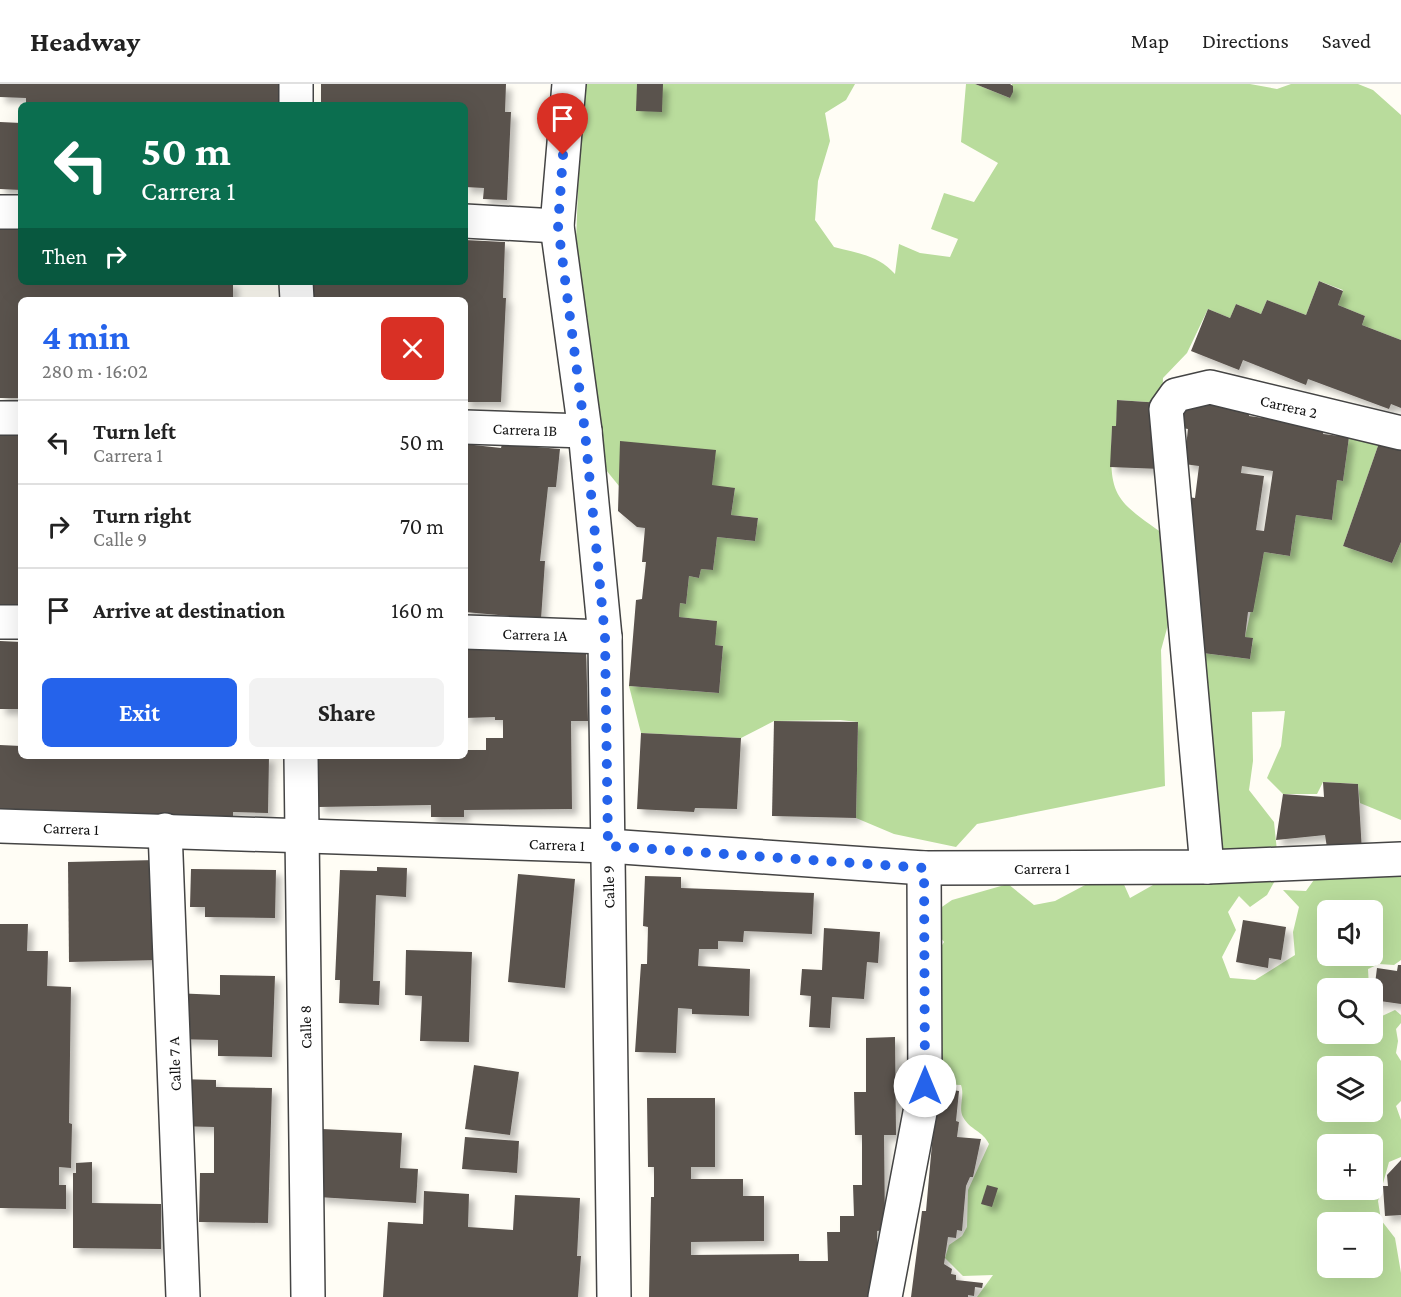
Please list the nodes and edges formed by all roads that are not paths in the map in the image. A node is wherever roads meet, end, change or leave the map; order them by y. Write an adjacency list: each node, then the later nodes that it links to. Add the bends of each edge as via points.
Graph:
1 (296, 84): 3 (street)
2 (569, 84): 7 (street, Calle 9)
3 (296, 102)
4 (0, 212): 5 (street)
5 (18, 212)
6 (468, 222): 7 (street)
7 (558, 226): 11 (street, Calle 9)
8 (0, 418): 9 (street)
9 (18, 418)
10 (468, 427): 11 (street, Carrera 1B)
11 (585, 432): 16 (street, Calle 9)
12 (1401, 433): 23 (street, Carrera 2, via 1210,387 1176,395 1166,409)
13 (0, 622): 14 (street)
14 (18, 622)
15 (468, 632): 16 (street, Carrera 1A)
16 (605, 637): 21 (street, Calle 9)
17 (301, 759): 20 (street, Calle 8)
18 (0, 826): 19 (street, Carrera 1)
19 (165, 830): 20 (street, Carrera 1); 25 (street, Calle 7 A)
20 (302, 834): 21 (street, Carrera 1); 26 (street, Calle 8)
21 (608, 846): 24 (street, Carrera 1); 27 (street, Calle 9)
22 (1401, 859): 23 (street, Carrera 1)
23 (1207, 867): 24 (street, Carrera 1)
24 (924, 868): 28 (street, via 925,1086)
25 (183, 1297)
26 (308, 1297)
27 (615, 1297)
28 (885, 1297)

